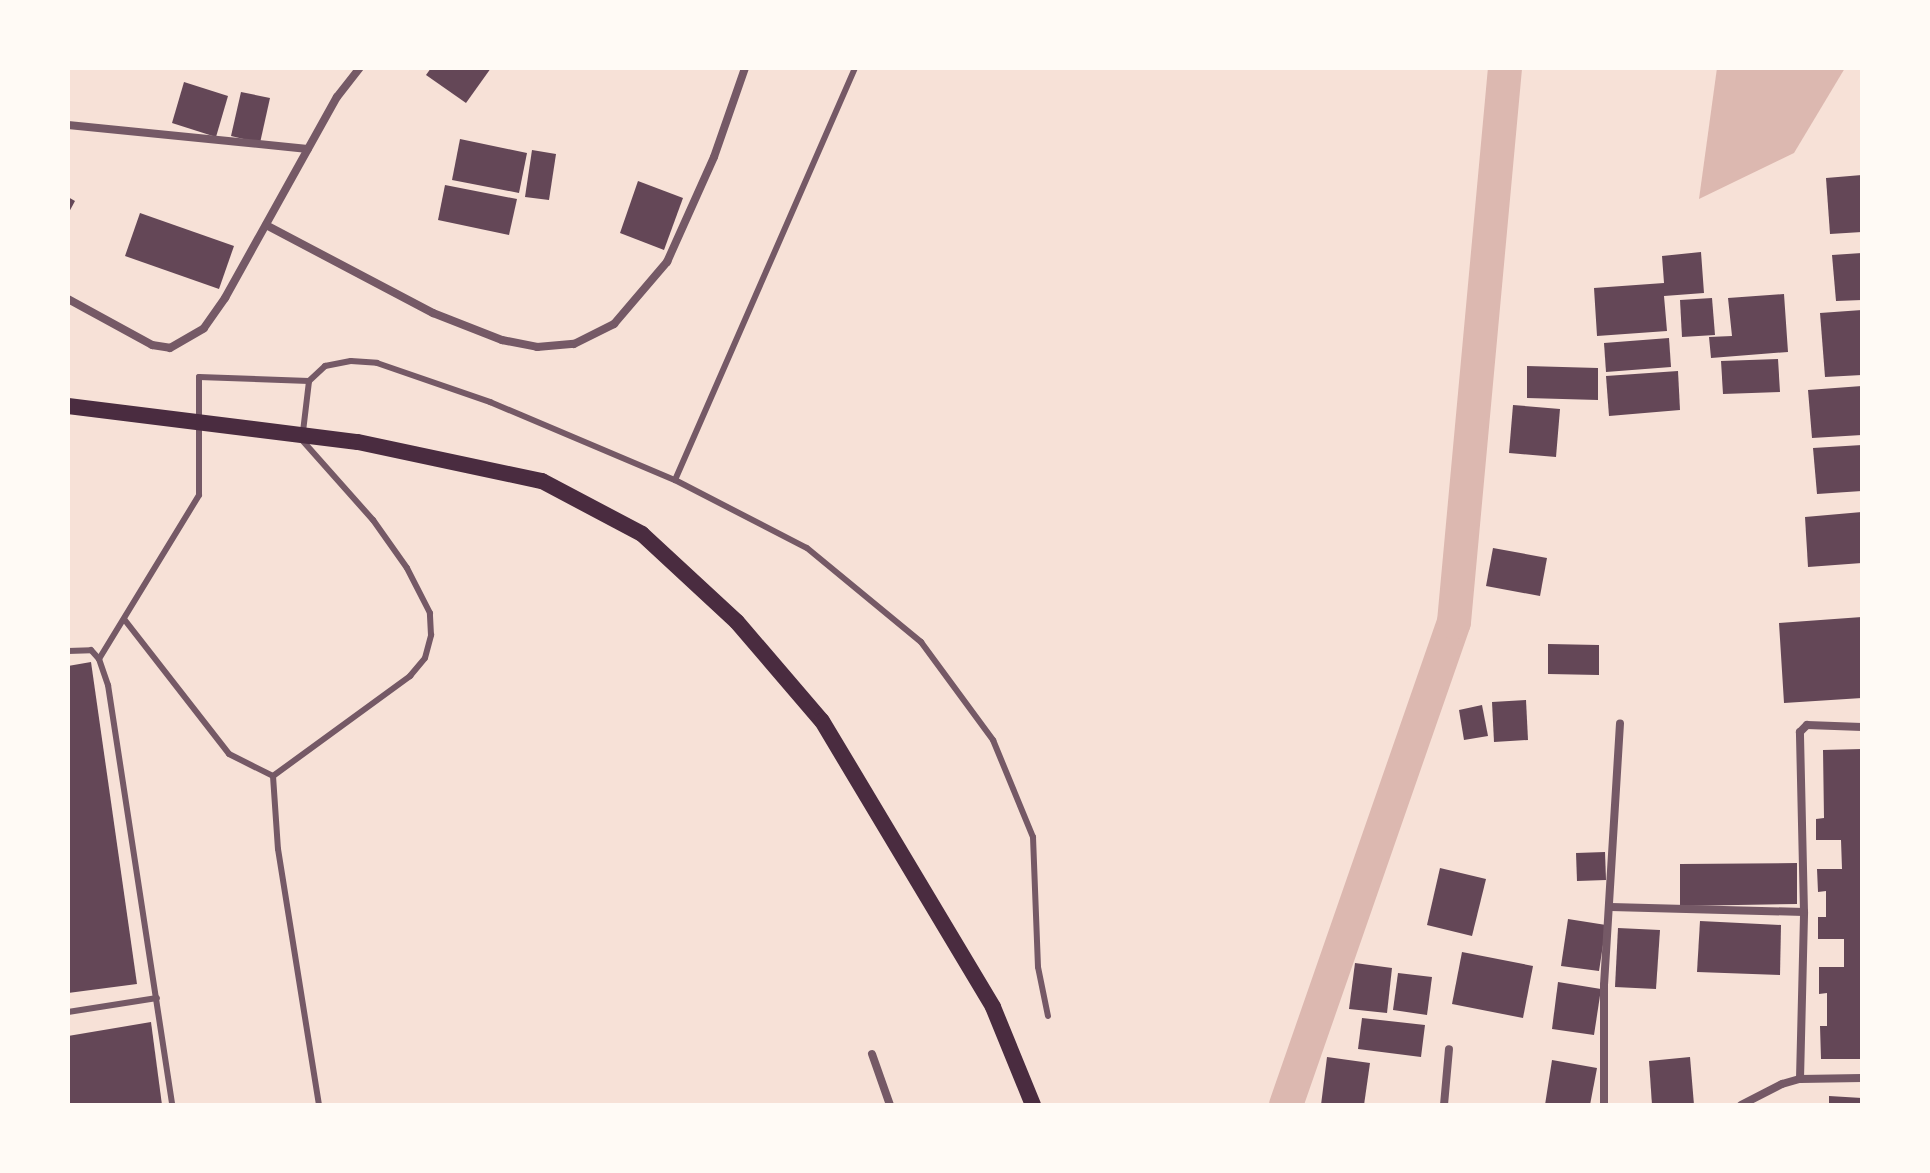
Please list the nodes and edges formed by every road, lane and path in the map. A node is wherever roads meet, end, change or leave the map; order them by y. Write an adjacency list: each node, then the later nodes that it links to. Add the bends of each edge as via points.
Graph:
1 (360, 68): 5 (street)
2 (745, 68): 6 (street, via 714,157 667,262 614,324 574,344 537,347 502,340 433,313)
3 (855, 68): 10 (lane)
4 (68, 125): 5 (street)
5 (308, 149): 6 (street)
6 (266, 225): 7 (street, via 204,328 170,348 152,345)
7 (68, 299)
8 (309, 381): 10 (lane, via 325,366 377,363 490,402); 11 (lane, via 199,377 199,495); 16 (lane, via 302,440 373,520 407,568 430,613 431,635 425,658 410,676)
9 (68, 406): 29 (main road, via 358,442 542,481 642,534 737,622 822,721 993,1007)
10 (675, 480): 21 (lane, via 807,548 921,642 993,740 1033,837 1038,967)
11 (124, 619): 13 (lane); 16 (lane, via 229,754)
12 (68, 651): 13 (lane, via 91,650)
13 (99, 659): 19 (lane, via 126,787)
14 (1620, 723): 17 (street)
15 (1862, 727): 18 (street, via 1807,725 1800,732)
16 (273, 776): 27 (lane, via 278,849)
17 (1611, 907): 18 (street); 31 (street, via 1604,985)
18 (1804, 912): 25 (street)
19 (157, 998): 20 (lane); 26 (lane)
20 (68, 1012)
21 (1048, 1016)
22 (1449, 1049): 30 (street)
23 (872, 1054): 28 (street)
24 (1862, 1078): 25 (street)
25 (1800, 1079): 32 (street)
26 (172, 1105)
27 (319, 1105)
28 (890, 1105)
29 (1033, 1105)
30 (1444, 1105)
31 (1604, 1105)
32 (1741, 1105)

